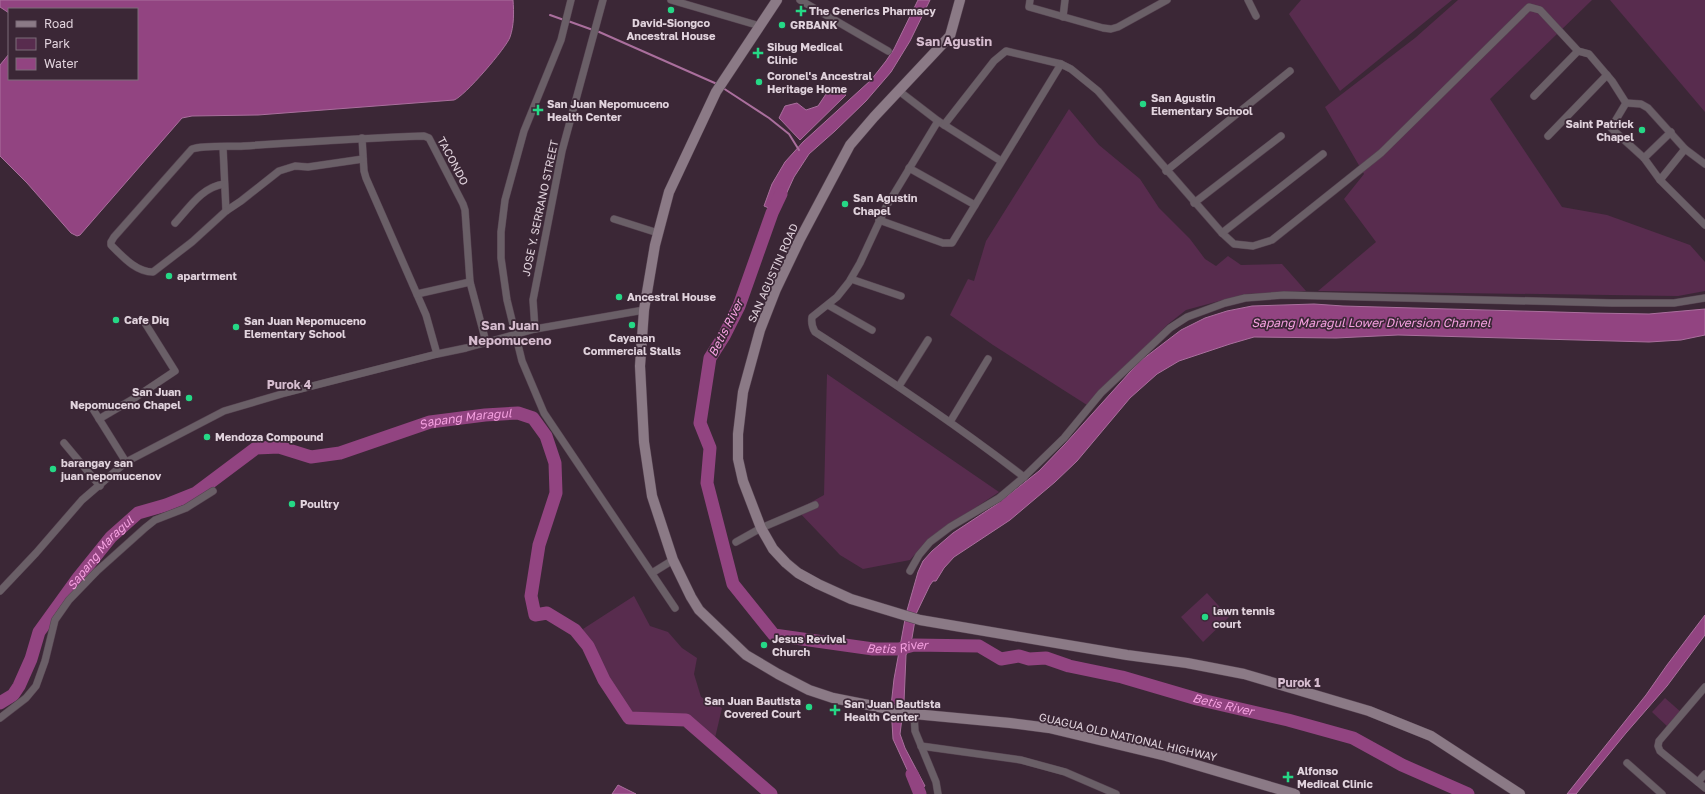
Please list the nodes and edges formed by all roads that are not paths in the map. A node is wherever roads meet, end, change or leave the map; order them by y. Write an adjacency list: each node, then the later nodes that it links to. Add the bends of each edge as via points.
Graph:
1 (571, 0): 57 (street, via 560,40 524,131 505,200 501,258)
2 (602, 0): 55 (street, JOSE Y. SERRANO STREET, via 559,167 533,300)
3 (670, 0): 13 (street)
4 (777, 0): 13 (street, GUAGUA OLD NATIONAL HIGHWAY)
5 (800, 0): 15 (street)
6 (960, 0): 19 (street, SAN AGUSTIN ROAD, via 950,36)
7 (1030, 0): 12 (street, via 1029,8)
8 (1065, 0): 12 (street)
9 (1167, 0): 12 (street, via 1111,29)
10 (1248, 0): 11 (street)
11 (1256, 16)
12 (1063, 18)
13 (760, 26): 45 (street, GUAGUA OLD NATIONAL HIGHWAY, via 716,92 669,192)
14 (1578, 50): 18 (street, via 1589,54); 20 (street); 46 (street, via 1540,10 1529,7 1381,153 1272,240 1252,246 1234,244)
15 (888, 51)
16 (1061, 64): 22 (street, via 1006,51 994,61); 32 (street); 35 (street, via 1098,91)
17 (1290, 71): 35 (street)
18 (1608, 75): 21 (street); 25 (street)
19 (899, 91): 22 (street); 72 (street, SAN AGUSTIN ROAD, via 850,145 799,241 760,330 743,392 738,459)
20 (1534, 96)
21 (1626, 104): 23 (street, via 1644,105); 30 (street, via 1610,128)
22 (941, 123): 32 (street); 34 (street)
23 (1671, 132): 28 (street); 30 (street)
24 (1281, 136): 38 (street)
25 (1548, 136)
26 (362, 138): 27 (street); 31 (street); 48 (street, TACONDO, via 429,138 465,210)
27 (223, 147): 37 (street); 40 (street, via 192,149 114,237 111,245 128,262 139,269 153,272)
28 (1685, 149): 33 (street); 36 (street)
29 (1323, 154): 46 (street)
30 (1644, 158): 36 (street)
31 (363, 159): 40 (street, via 286,168); 49 (street, via 366,178 375,202)
32 (1001, 161): 39 (street)
33 (1705, 164)
34 (909, 168): 39 (street); 42 (street)
35 (1166, 171): 38 (street)
36 (1660, 180): 44 (street)
37 (224, 184): 40 (street); 43 (street, via 213,185 206,190)
38 (1194, 203): 46 (street)
39 (975, 204): 42 (street, via 952,243 948,244)
40 (226, 211)
41 (614, 219): 45 (street)
42 (879, 220): 47 (street)
43 (175, 223)
44 (1705, 225)
45 (658, 233): 53 (street, GUAGUA OLD NATIONAL HIGHWAY)
46 (1222, 233)
47 (851, 279): 50 (street); 52 (street)
48 (470, 282): 49 (street); 59 (street, TACONDO)
49 (417, 294): 60 (street)
50 (901, 296)
51 (1705, 298): 68 (street, via 1674,303 1612,303 1284,295 1245,298 1225,303 1188,317 1170,328 1101,393 1064,438)
52 (828, 305): 56 (street); 62 (street, via 812,317 815,332)
53 (644, 310): 55 (street); 74 (street, GUAGUA OLD NATIONAL HIGHWAY, via 640,366 644,442 652,496)
54 (145, 323): 64 (street, via 175,371)
55 (536, 329): 57 (street)
56 (872, 330)
57 (514, 336): 59 (street); 76 (street, via 544,413)
58 (928, 340): 62 (street)
59 (486, 342): 60 (street)
60 (437, 354): 67 (street, via 224,411)
61 (988, 359): 65 (street)
62 (899, 386): 65 (street)
63 (91, 406): 64 (street)
64 (99, 419): 67 (street)
65 (950, 422): 68 (street)
66 (64, 443): 69 (street)
67 (126, 462): 69 (street)
68 (1024, 477): 75 (street, via 998,498 930,542)
69 (100, 486): 77 (street, via 82,500)
70 (213, 492): 81 (street, via 186,508 155,520 74,595 55,620 36,686 26,698)
71 (815, 505): 72 (street)
72 (760, 528): 73 (street); 90 (street, SAN AGUSTIN ROAD, via 773,549 798,573 851,599 920,620 1244,674 1369,711 1431,736)
73 (736, 542)
74 (673, 560): 76 (street); 80 (street, GUAGUA OLD NATIONAL HIGHWAY, via 699,610 746,655 809,690 833,698)
75 (910, 571)
76 (652, 573): 78 (street)
77 (0, 591)
78 (675, 608)
79 (1705, 687): 85 (street, via 1658,744 1660,750)
80 (910, 713): 82 (street); 89 (street, GUAGUA OLD NATIONAL HIGHWAY, via 1049,728 1166,756)
81 (0, 718)
82 (921, 746): 87 (street, via 936,782); 88 (street, via 1021,760 1064,772)
83 (1627, 763): 91 (street)
84 (1705, 774): 85 (street)
85 (1698, 782): 86 (street)
86 (1705, 788)
87 (938, 794)
88 (1116, 794)
89 (1295, 794)
90 (1520, 794)
91 (1662, 794)

